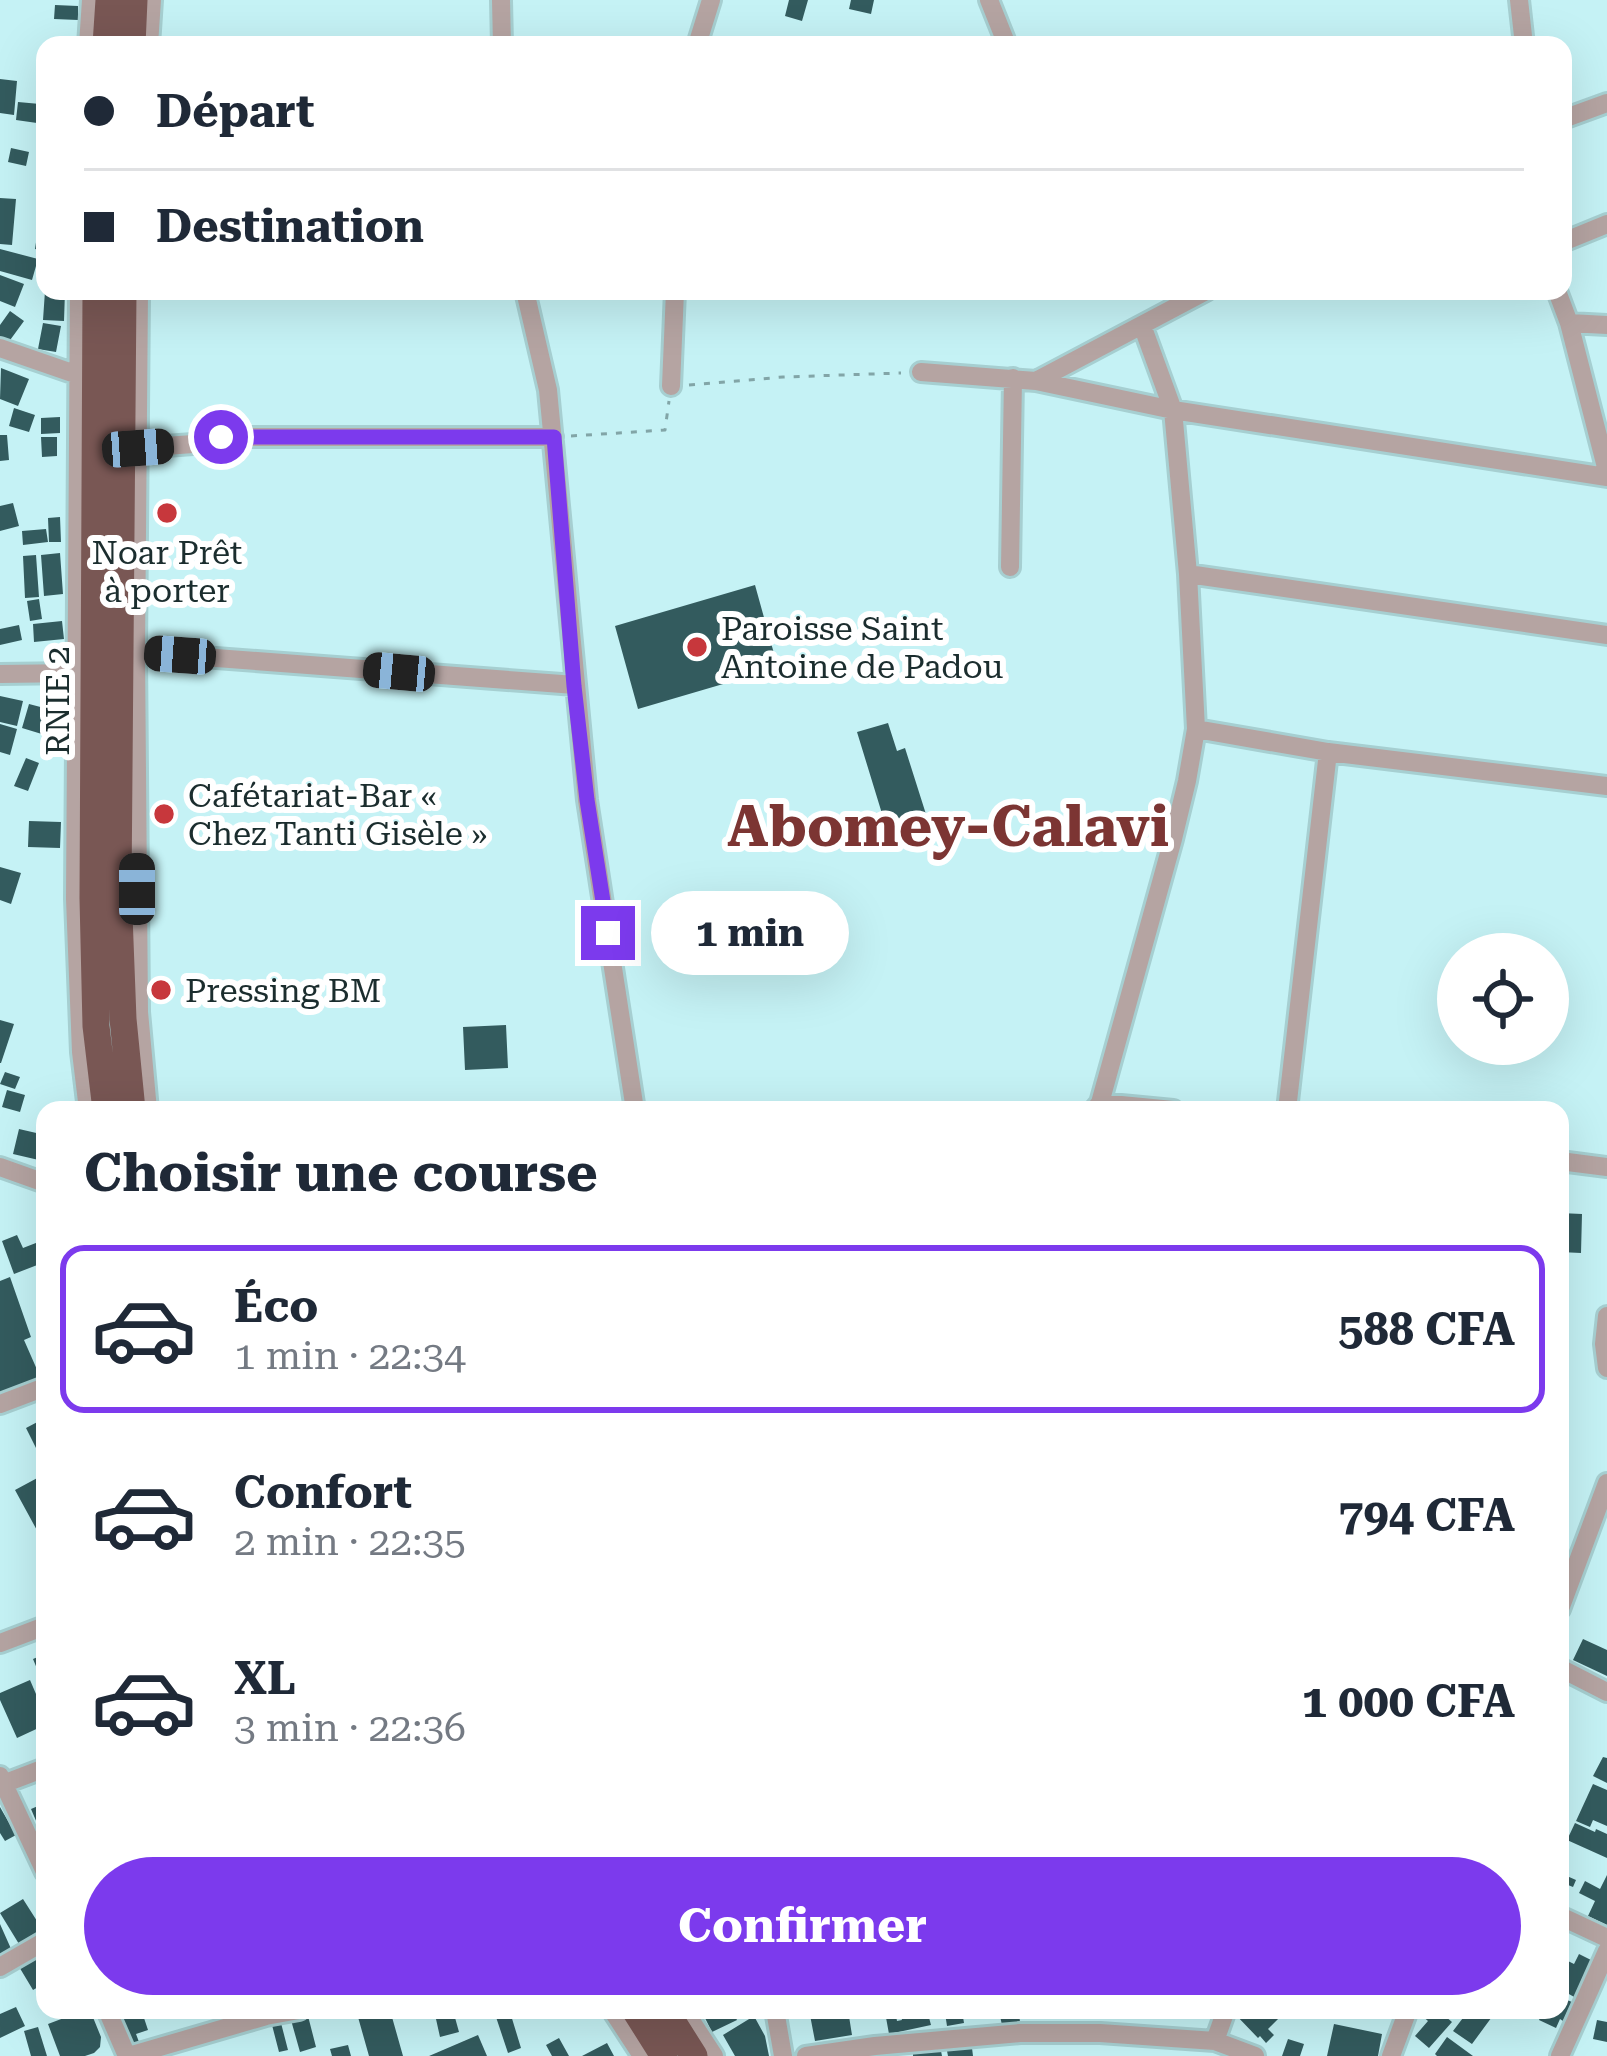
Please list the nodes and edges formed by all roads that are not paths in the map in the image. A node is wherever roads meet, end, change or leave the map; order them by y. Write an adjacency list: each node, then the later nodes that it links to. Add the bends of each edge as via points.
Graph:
1 (91, 0): 9 (street)
2 (109, 0): 10 (highway)
3 (134, 0): 11 (highway)
4 (152, 0): 12 (street)
5 (501, 0): 13 (street)
6 (711, 0): 14 (street)
7 (989, 0): 15 (street)
8 (1519, 0): 16 (street)
9 (89, 36)
10 (107, 36)
11 (132, 36)
12 (150, 36)
13 (502, 36)
14 (700, 36)
15 (1003, 36)
16 (1523, 36)
17 (1607, 103): 18 (street)
18 (1572, 116)
19 (1607, 224): 20 (street)
20 (1572, 238)
21 (79, 300): 34 (street)
22 (96, 300): 53 (highway, RNIE 2 / RNIE 2, via 93,898)
23 (123, 300): 54 (highway, RNIE 2 / RNIE 2, via 118,889)
24 (139, 300): 40 (street)
25 (527, 300): 39 (street)
26 (674, 300): 37 (street)
27 (1189, 300): 30 (street)
28 (1560, 300): 29 (street)
29 (1569, 323): 31 (street); 41 (street)
30 (1142, 325): 36 (street); 38 (street)
31 (1607, 325)
32 (0, 349): 34 (street)
33 (921, 372): 35 (street)
34 (78, 375): 46 (street)
35 (1013, 378): 36 (street); 42 (street)
36 (1036, 381): 38 (street)
37 (671, 386)
38 (1174, 410): 41 (street); 43 (street)
39 (554, 437): 40 (street, via 241,437); 48 (street)
40 (138, 448): 45 (street)
41 (1607, 474)
42 (1010, 567)
43 (1188, 574): 44 (street); 49 (street)
44 (1607, 634)
45 (136, 652): 48 (street); 55 (street)
46 (76, 673): 47 (street); 52 (street, via 75,899)
47 (0, 674)
48 (574, 686): 56 (street)
49 (1196, 729): 50 (street); 57 (street)
50 (1328, 752): 51 (street); 58 (street)
51 (1607, 786)
52 (87, 1101)
53 (105, 1101)
54 (131, 1101)
55 (147, 1101)
56 (634, 1101)
57 (1099, 1101)
58 (1288, 1101)
59 (1569, 1162): 61 (street)
60 (0, 1166): 62 (street)
61 (1607, 1167)
62 (36, 1180)
63 (1607, 1316): 64 (street)
64 (1607, 1369)
65 (36, 1390): 66 (street)
66 (0, 1404)
67 (1607, 1483): 68 (street)
68 (1569, 1585)
69 (36, 1629): 70 (street)
70 (0, 1643)
71 (1569, 1673): 72 (street)
72 (1607, 1692)
73 (36, 1771): 74 (street)
74 (1, 1781): 75 (street)
75 (36, 1853)
76 (1569, 1920): 77 (street)
77 (1607, 1938)
78 (36, 1946): 80 (street)
79 (1607, 1951): 100 (street)
80 (0, 1967)
81 (111, 2019): 91 (street)
82 (256, 2019): 91 (street)
83 (618, 2019): 92 (street)
84 (640, 2019): 93 (highway)
85 (671, 2019): 94 (highway)
86 (690, 2019): 95 (street)
87 (777, 2019): 96 (street)
88 (1223, 2019): 90 (street)
89 (1405, 2019): 99 (street)
90 (1215, 2041): 97 (street, via 1020,2033); 98 (street)
91 (128, 2056)
92 (642, 2056)
93 (664, 2056)
94 (694, 2056)
95 (714, 2056)
96 (783, 2056)
97 (806, 2056)
98 (1255, 2056)
99 (1391, 2056)
100 (1560, 2056)

